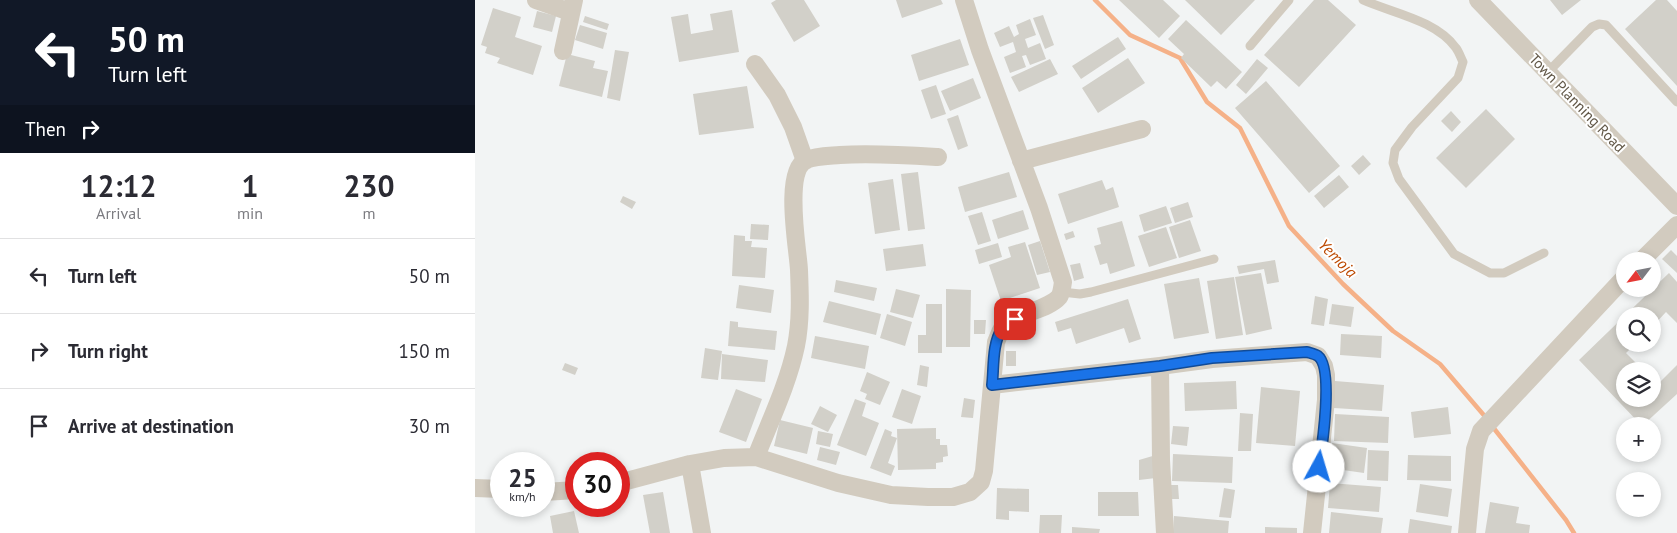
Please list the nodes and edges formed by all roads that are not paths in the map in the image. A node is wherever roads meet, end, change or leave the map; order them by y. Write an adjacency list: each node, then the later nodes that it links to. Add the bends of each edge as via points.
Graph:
1 (536, 0): 6 (street)
2 (964, 0): 14 (street)
3 (1289, 0): 7 (lane)
4 (1363, 0): 19 (lane, via 1413,18 1441,33 1456,48 1463,62 1458,78 1395,150 1393,163 1399,179 1454,254 1490,274 1504,273)
5 (1485, 2): 10 (street, Town Planning Road)
6 (572, 6): 8 (street)
7 (1250, 46)
8 (563, 51)
9 (755, 64): 15 (street, via 781,103)
10 (1548, 72): 11 (lane, via 1592,27 1606,25); 16 (street, Town Planning Road)
11 (1677, 102)
12 (1142, 129): 14 (street)
13 (938, 157): 15 (street, via 870,153 825,156)
14 (1021, 160): 22 (street, via 1063,282)
15 (805, 161): 25 (street, via 797,170 793,215 799,269 796,345)
16 (1677, 206)
17 (1677, 225): 18 (street)
18 (1650, 252)
19 (1544, 253)
20 (1214, 259): 22 (lane, via 1080,294)
21 (1616, 286): 33 (street, via 1481,431 1475,449)
22 (1062, 292): 24 (street, via 1058,299 1024,314 1001,330)
23 (1160, 366): 24 (street); 31 (street); 32 (street, via 1212,358 1307,352 1318,356 1326,375 1326,400)
24 (992, 385): 25 (street, via 984,471 981,482 970,492 953,497 891,495 838,483)
25 (756, 456): 26 (street)
26 (690, 464): 27 (street); 30 (street)
27 (630, 480)
28 (475, 488): 29 (street)
29 (490, 489)
30 (702, 533)
31 (1165, 533)
32 (1312, 533)
33 (1467, 533)

